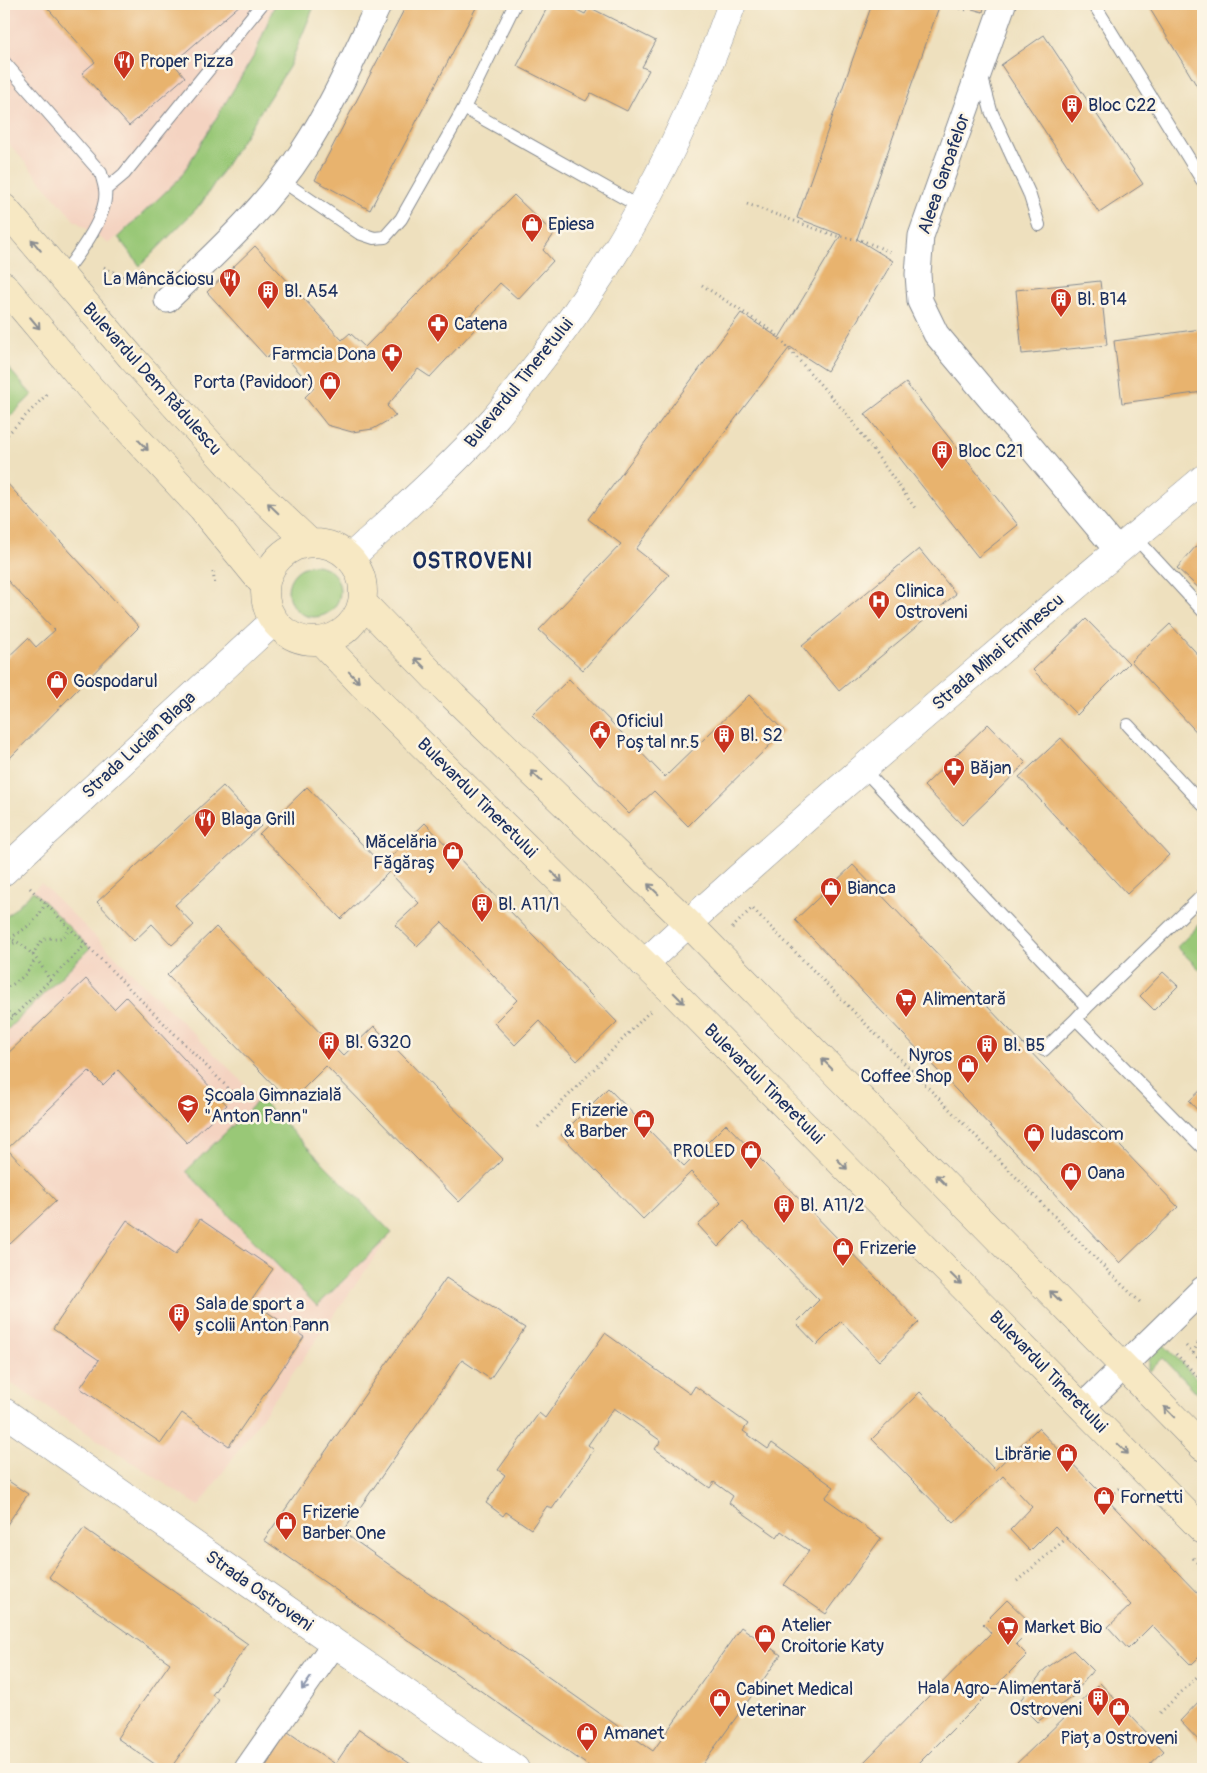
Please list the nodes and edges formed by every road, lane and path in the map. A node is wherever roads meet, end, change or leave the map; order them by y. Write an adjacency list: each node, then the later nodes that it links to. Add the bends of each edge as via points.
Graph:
1 (262, 4): 12 (lane, via 124,174)
2 (379, 4): 10 (street, via 345,76 304,149)
3 (515, 4): 9 (lane)
4 (732, 4): 15 (street, Bulevardul Tineretului, via 672,149)
5 (1003, 4): 8 (street, Aleea Garoafelor)
6 (1094, 4): 11 (lane)
7 (4, 62): 12 (lane, via 101,173)
8 (980, 69): 16 (lane, via 992,111 1029,193); 17 (street, Aleea Garoafelor, via 921,236)
9 (464, 108): 10 (lane, via 401,219 385,236 374,238 359,233); 15 (lane)
10 (281, 180): 22 (street, via 249,220)
11 (1202, 180)
12 (105, 190): 19 (lane, via 102,212 80,253)
13 (747, 204): 17 (path, via 836,236 861,240)
14 (4, 208): 19 (main road, Bulevardul Dem Rădulescu, one-way to 14)
15 (642, 208): 29 (street, Bulevardul Tineretului, via 586,299 495,418 435,480)
16 (1039, 225)
17 (919, 263): 28 (street, Aleea Garoafelor, via 920,301 936,334)
18 (104, 267): 22 (path)
19 (62, 276): 27 (main road, Bulevardul Dem Rădulescu, one-way to 19, via 227,462 131,358)
20 (702, 285): 26 (path, via 776,333 849,417)
21 (4, 286): 30 (main road, one-way to 30, via 90,388 202,509)
22 (167, 300)
23 (47, 394): 24 (path)
24 (4, 438)
25 (1203, 479): 28 (street, Strada Mihai Eminescu)
26 (915, 508)
27 (309, 542): 29 (main road, via 331,545); 30 (main road, via 281,555 273,564)
28 (1125, 543): 32 (lane); 36 (street, Strada Mihai Eminescu)
29 (350, 558): 31 (main road, via 363,582)
30 (265, 586): 33 (main road, via 265,599)
31 (363, 604): 34 (main road, via 350,626 336,637); 41 (main road, one-way to 31, via 453,696)
32 (1203, 611)
33 (274, 621): 34 (main road, via 292,637); 38 (street, Strada Lucian Blaga)
34 (321, 641): 50 (main road, Bulevardul Tineretului, one-way to 50)
35 (1128, 725): 37 (lane)
36 (862, 768): 41 (street, Strada Mihai Eminescu); 54 (lane)
37 (1203, 805)
38 (6, 868): 40 (path)
39 (1203, 895): 54 (lane)
40 (44, 903): 42 (path); 44 (path, via 31,924)
41 (688, 923): 48 (main road); 50 (street, Strada Mihai Eminescu)
42 (70, 928): 46 (path); 49 (path, via 63,938 42,941)
43 (4, 936): 44 (path)
44 (10, 938): 45 (path)
45 (19, 942): 47 (path); 49 (path)
46 (86, 944): 51 (path); 60 (path)
47 (4, 947)
48 (712, 948): 64 (path, via 752,908); 70 (main road, one-way to 48)
49 (34, 957): 51 (path); 52 (path, via 26,973)
50 (644, 964): 53 (main road, Bulevardul Tineretului)
51 (50, 981): 56 (path)
52 (4, 989)
53 (670, 989): 61 (path); 72 (main road, Bulevardul Tineretului, one-way to 72)
54 (1087, 1007): 57 (lane)
55 (4, 1010): 56 (path)
56 (14, 1016): 58 (path)
57 (1076, 1019): 59 (lane); 62 (lane)
58 (4, 1026)
59 (1044, 1050)
60 (238, 1098)
61 (538, 1127)
62 (1203, 1148)
63 (1203, 1289): 70 (street)
64 (1141, 1302)
65 (1203, 1333): 68 (path)
66 (1173, 1346): 71 (path, via 1176,1354)
67 (1190, 1350): 68 (path)
68 (1193, 1353): 69 (path)
69 (1203, 1363)
70 (1124, 1365): 72 (street); 74 (main road, one-way to 70)
71 (1203, 1382)
72 (1082, 1407): 77 (main road, Bulevardul Tineretului, one-way to 77)
73 (4, 1412): 80 (street, Strada Ostroveni)
74 (1203, 1447)
75 (1123, 1484): 76 (path)
76 (1108, 1500)
77 (1203, 1530)
78 (1067, 1538): 79 (path)
79 (1017, 1581)
80 (334, 1644): 83 (street, one-way to 83); 84 (street, Strada Ostroveni)
81 (1203, 1671): 82 (path)
82 (1160, 1713)
83 (246, 1769)
84 (515, 1769)

